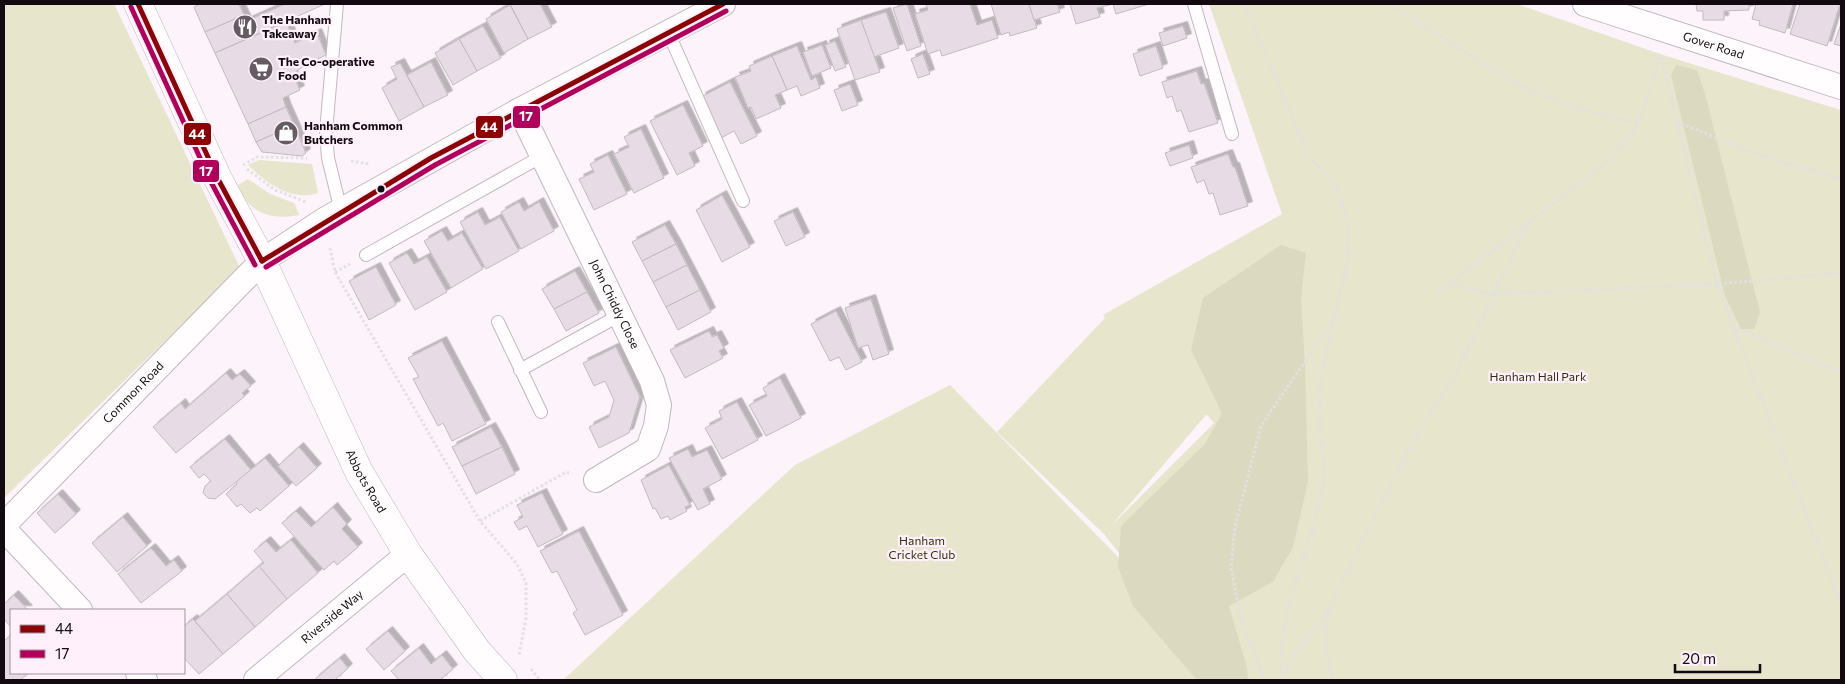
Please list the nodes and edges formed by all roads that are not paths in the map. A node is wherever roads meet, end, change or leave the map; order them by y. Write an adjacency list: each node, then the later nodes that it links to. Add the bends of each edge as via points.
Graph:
1 (138, 4): 14 (street, Abbots Road, via 218,179)
2 (337, 4): 12 (lane, via 326,132)
3 (723, 4): 6 (street, Common Road)
4 (1194, 4): 9 (lane)
5 (1585, 4): 7 (street, Gover Road)
6 (668, 32): 8 (street, Common Road); 11 (lane)
7 (1841, 87)
8 (520, 110): 10 (street, John Chiddy Close); 12 (street, Common Road)
9 (1232, 134)
10 (544, 155): 13 (lane); 15 (street, John Chiddy Close)
11 (743, 201)
12 (332, 215): 14 (street, Common Road)
13 (366, 255)
14 (262, 261): 20 (street, Common Road); 22 (street, Abbots Road, via 359,472)
15 (620, 315): 17 (lane); 19 (street, John Chiddy Close, via 652,381 659,405 656,426 648,449)
16 (498, 322): 17 (lane)
17 (520, 370): 18 (lane)
18 (540, 412)
19 (596, 480)
20 (4, 525)
21 (4, 529): 23 (street)
22 (408, 554): 24 (street, Riverside Way); 25 (street, Abbots Road, via 477,651)
23 (79, 609)
24 (256, 680)
25 (503, 680)

